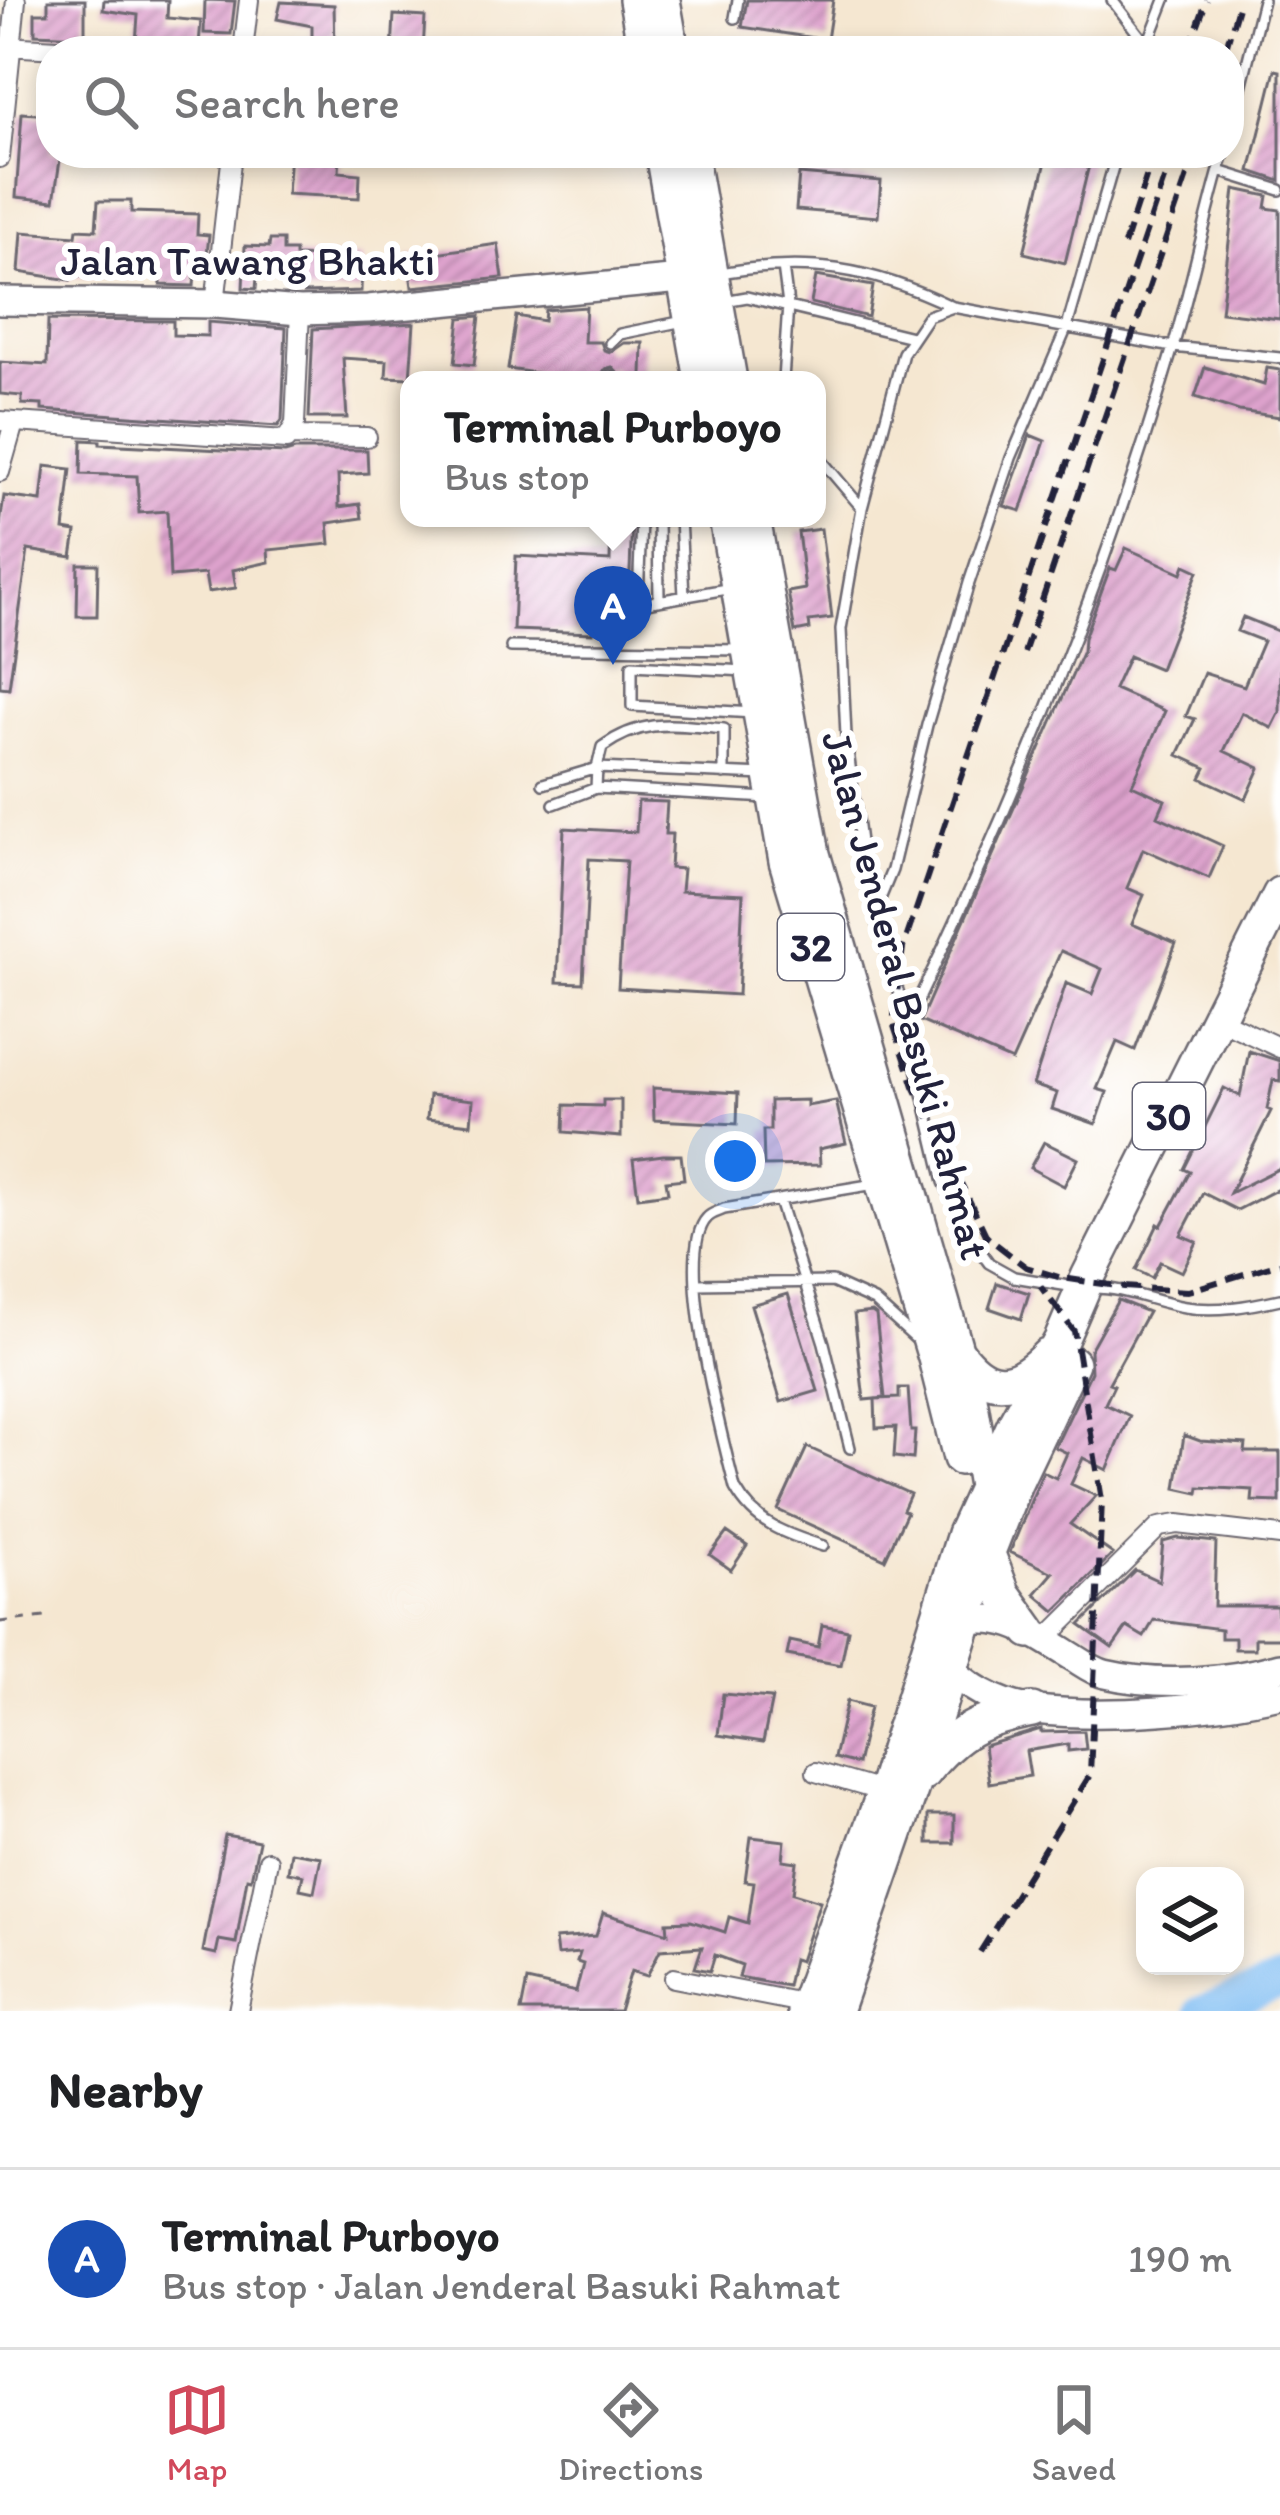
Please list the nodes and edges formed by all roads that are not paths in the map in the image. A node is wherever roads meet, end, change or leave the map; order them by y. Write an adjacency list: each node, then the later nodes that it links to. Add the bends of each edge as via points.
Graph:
1 (16, 0): 15 (street)
2 (249, 0): 10 (street)
3 (637, 0): 11 (highway)
4 (663, 0): 12 (highway)
5 (738, 0): 9 (lane)
6 (1112, 0): 13 (lane)
7 (1165, 0): 14 (lane)
8 (1263, 0): 17 (lane)
9 (735, 18)
10 (245, 36)
11 (643, 36)
12 (669, 36)
13 (1138, 36)
14 (1151, 36)
15 (6, 46): 16 (street); 18 (street)
16 (36, 48)
17 (1244, 75)
18 (0, 158)
19 (230, 168): 29 (street)
20 (666, 168): 27 (highway)
21 (691, 168): 27 (highway)
22 (1113, 168): 33 (lane)
23 (1220, 168): 24 (lane)
24 (1219, 171): 25 (lane); 36 (lane)
25 (1280, 190)
26 (783, 267): 27 (lane); 30 (lane); 31 (lane, via 834,265)
27 (702, 300): 30 (lane); 32 (main road, Jalan Tawang Bhakti, via 530,295); 35 (lane); 38 (highway); 39 (highway)
28 (0, 301): 29 (main road, Jalan Tawang Bhakti)
29 (215, 304): 32 (main road, Jalan Tawang Bhakti)
30 (788, 305): 34 (lane); 40 (lane)
31 (953, 307): 33 (lane); 34 (lane, via 928,316)
32 (300, 311): 42 (street)
33 (1067, 327): 36 (lane); 67 (lane, via 968,583 896,858)
34 (912, 337): 46 (lane)
35 (610, 343)
36 (1173, 347): 37 (lane); 70 (lane, via 1076,631 972,889)
37 (1280, 358)
38 (702, 371)
39 (727, 371)
40 (783, 371)
41 (7, 422): 42 (street); 45 (street)
42 (291, 436): 43 (street)
43 (367, 437)
44 (826, 466): 46 (lane)
45 (0, 472)
46 (862, 508): 67 (lane, via 841,629 846,736)
47 (641, 527): 55 (lane)
48 (658, 527): 54 (lane)
49 (680, 527): 53 (lane)
50 (727, 527): 52 (highway, Jalan Jenderal Basuki Rahmat / 32)
51 (753, 527): 57 (highway, Jalan Jenderal Basuki Rahmat / 32)
52 (737, 587): 53 (lane); 57 (highway, Jalan Jenderal Basuki Rahmat / 32)
53 (684, 596): 54 (lane)
54 (659, 601): 55 (lane)
55 (638, 604): 56 (lane)
56 (618, 608)
57 (753, 643): 58 (lane); 59 (highway, Jalan Jenderal Basuki Rahmat / 32); 59 (lane, via 632,665 632,706); 72 (highway, Jalan Jenderal Basuki Rahmat / 32)
58 (511, 646)
59 (758, 713): 63 (highway, Jalan Jenderal Basuki Rahmat / 32)
60 (597, 768): 61 (lane); 61 (lane, via 602,748 656,723 724,729); 62 (lane); 64 (lane)
61 (724, 774): 63 (lane)
62 (543, 784)
63 (771, 787): 64 (lane); 72 (highway, Jalan Jenderal Basuki Rahmat / 32, via 786,862)
64 (596, 788): 65 (lane)
65 (554, 804)
66 (1280, 894): 69 (highway, 30)
67 (874, 911): 70 (lane)
68 (1280, 941): 69 (highway, 30)
69 (1227, 1023): 71 (street); 76 (highway, 30)
70 (907, 1024): 76 (lane, via 944,1182 970,1237 989,1263 1014,1277)
71 (1280, 1048)
72 (893, 1179): 73 (lane); 79 (highway, Jalan Jenderal Basuki Rahmat / 32)
73 (779, 1201): 74 (lane); 75 (lane, via 706,1219)
74 (804, 1280): 75 (lane); 79 (lane, via 857,1291); 82 (lane)
75 (696, 1284): 86 (lane, via 700,1337 736,1488 748,1510 779,1532)
76 (1095, 1288): 77 (lane, via 1208,1309); 78 (highway, 30)
77 (1280, 1299)
78 (1071, 1343): 79 (highway, 30, via 1003,1382); 81 (highway, 30); 85 (highway, 30, via 1015,1483)
79 (943, 1358): 80 (highway); 85 (highway, 32)
80 (970, 1397): 81 (highway, via 998,1409); 83 (highway, 32)
81 (1027, 1402): 83 (highway, 30)
82 (850, 1448)
83 (985, 1485): 85 (highway, 32)
84 (1280, 1536): 88 (street, via 1160,1527)
85 (975, 1545): 87 (highway, 32); 88 (highway); 89 (highway, 32)
86 (823, 1546)
87 (966, 1619): 88 (main road, via 987,1616); 89 (main road); 91 (highway, 32)
88 (1038, 1635): 90 (main road, via 1100,1673 1148,1680)
89 (934, 1636): 91 (main road); 95 (highway, 32, via 911,1705)
90 (1280, 1667)
91 (950, 1672): 93 (main road); 95 (highway, 32)
92 (1280, 1694): 93 (main road, via 1132,1711)
93 (1032, 1710): 95 (highway, via 962,1732)
94 (816, 1772): 95 (street)
95 (897, 1791): 98 (highway, 32)
96 (268, 1861): 99 (street)
97 (674, 1978): 98 (street)
98 (816, 2008)
99 (238, 2011)

